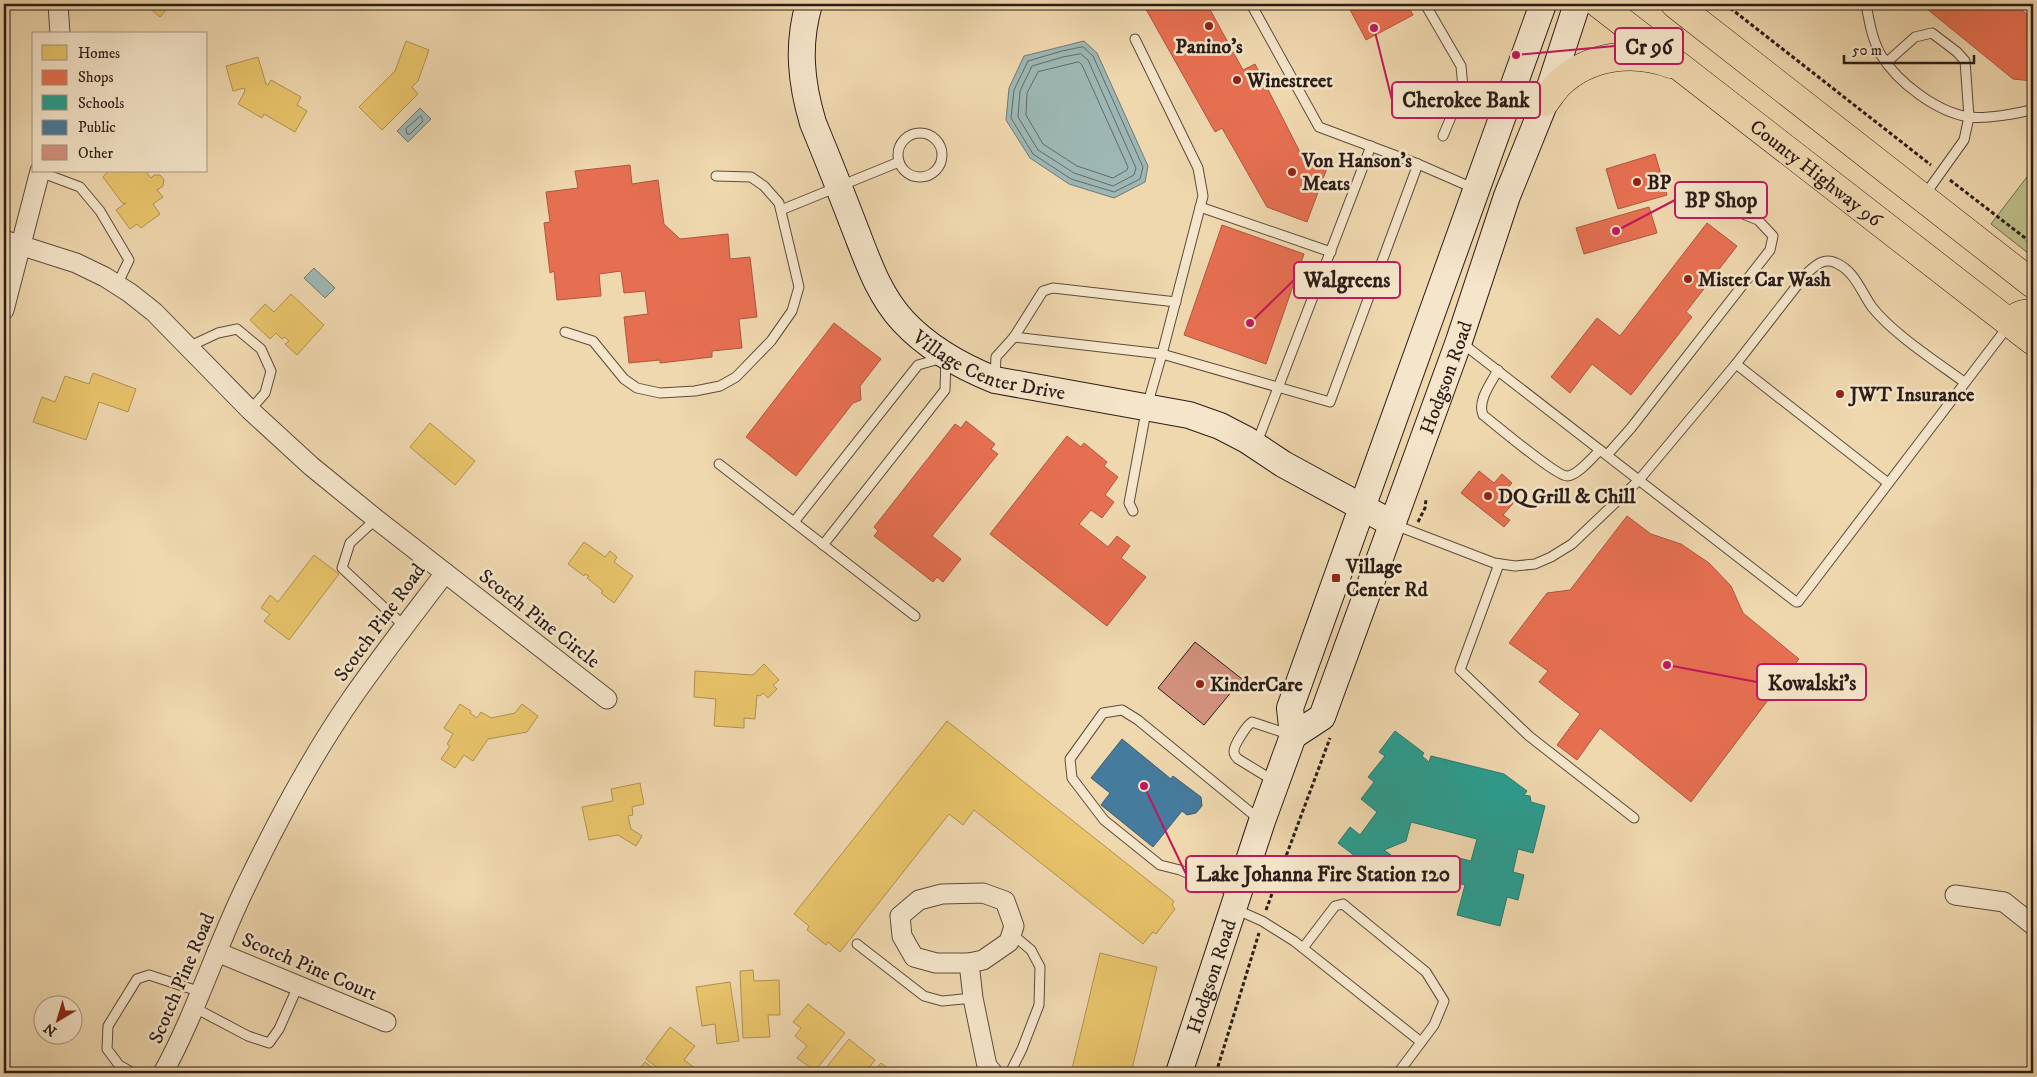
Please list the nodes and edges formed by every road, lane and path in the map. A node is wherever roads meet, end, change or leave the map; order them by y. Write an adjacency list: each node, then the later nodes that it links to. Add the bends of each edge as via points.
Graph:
1 (58, 4): 11 (street)
2 (809, 4): 25 (main road, Village Center Drive, via 801,47 804,90 813,123)
3 (1250, 4): 19 (lane, via 1320,127)
4 (1425, 4): 18 (lane, via 1461,66 1463,88)
5 (1543, 4): 26 (main road, Hodgson Road)
6 (1577, 4): 15 (main road, Hodgson Road)
7 (1599, 4): 14 (main road, County Highway 96)
8 (1675, 4): 27 (main road)
9 (1725, 4): 23 (path)
10 (1866, 4): 13 (lane, via 1880,55)
11 (60, 32)
12 (1135, 39): 28 (lane, via 1198,168 1202,196)
13 (1886, 62): 17 (lane, via 1903,81 1933,104); 17 (lane, via 1915,37 1932,33 1965,61)
14 (1680, 68): 15 (main road, via 1630,56 1594,62 1559,84); 38 (main road, County Highway 96)
15 (1545, 102): 41 (main road, Hodgson Road, via 1507,196)
16 (2033, 109): 17 (lane, via 2016,114)
17 (1969, 117): 23 (lane, via 1964,140)
18 (1443, 136)
19 (1371, 146): 21 (lane); 33 (lane)
20 (899, 162): 20 (lane, via 908,173 922,177 934,172 941,161 941,149 931,136 918,132 906,137 898,148); 25 (lane)
21 (1418, 164): 26 (lane); 50 (lane, via 1330,402)
22 (40, 172): 31 (street); 35 (lane, via 80,187 100,211 129,260)
23 (1941, 173): 27 (lane); 32 (path)
24 (716, 176): 29 (lane, via 751,177 764,186)
25 (839, 187): 29 (lane); 45 (main road, Village Center Drive, via 886,299 902,320)
26 (1476, 189): 58 (main road, Hodgson Road)
27 (1922, 198): 34 (main road)
28 (1200, 207): 33 (lane); 36 (lane)
29 (781, 210): 39 (lane, via 799,287 792,311 771,342 736,377 720,386 695,391 660,393 636,388 624,379 593,341)
30 (1743, 214): 54 (lane, via 1758,220 1773,236 1770,250 1631,428)
31 (12, 243): 35 (street, Scotch Pine Road, via 76,263); 37 (street)
32 (2033, 244)
33 (1331, 252): 50 (lane)
34 (2033, 284)
35 (117, 285): 43 (street, Scotch Pine Road, via 154,312)
36 (1176, 302): 40 (lane, via 1053,288 1043,291); 44 (lane)
37 (4, 310)
38 (2022, 318): 42 (main road, County Highway 96); 49 (lane)
39 (565, 332)
40 (1014, 337): 44 (lane); 48 (lane, via 996,357)
41 (1459, 341): 47 (lane); 62 (main road, Hodgson Road)
42 (2033, 341)
43 (188, 348): 52 (street, Scotch Pine Road); 52 (lane, via 218,333 237,329 261,349 271,371 265,393)
44 (1162, 354): 50 (lane); 51 (lane)
45 (946, 357): 48 (main road, Village Center Drive); 61 (lane, via 918,366); 63 (lane, via 945,390)
46 (1736, 364): 49 (lane, via 1806,274 1825,261 1836,263 1850,273 1885,322); 56 (lane); 57 (lane)
47 (1498, 370): 54 (lane); 54 (lane, via 1484,394 1483,415 1559,474 1574,474)
48 (995, 380): 51 (main road, Village Center Drive)
49 (1964, 382): 57 (lane)
50 (1280, 387): 53 (lane)
51 (1147, 406): 53 (main road, Village Center Drive, via 1189,414); 59 (lane, via 1129,503)
52 (250, 410): 60 (street, Scotch Pine Road)
53 (1256, 446): 58 (main road, Village Center Drive)
54 (1604, 452): 56 (lane)
55 (719, 464): 61 (lane)
56 (1639, 480): 57 (lane, via 1798,602); 64 (lane, via 1572,544 1551,557 1534,564)
57 (1888, 484)
58 (1362, 507): 62 (main road, Village Center Drive); 69 (main road, Hodgson Road, via 1290,708)
59 (1133, 511)
60 (376, 519): 65 (street, Scotch Pine Road); 67 (lane, via 350,543 342,568)
61 (794, 522): 63 (lane)
62 (1393, 524): 64 (lane); 69 (main road, Hodgson Road, via 1322,717)
63 (823, 544): 66 (lane)
64 (1499, 564): 71 (lane, via 1460,670 1529,736)
65 (445, 573): 67 (street, Scotch Pine Road); 68 (street, Scotch Pine Circle)
66 (915, 616)
67 (404, 626): 80 (street, Scotch Pine Road, via 313,759 244,888)
68 (607, 699)
69 (1293, 736): 70 (main road, Hodgson Road); 70 (lane, via 1252,722 1234,748 1238,759)
70 (1276, 782): 72 (main road, Hodgson Road)
71 (1634, 818)
72 (1262, 821): 74 (main road, Hodgson Road); 74 (lane, via 1122,710 1103,713 1070,759 1072,778 1104,820 1160,865 1180,870)
73 (1955, 895): 75 (street, via 2004,902)
74 (1235, 901): 79 (lane); 91 (main road, Hodgson Road)
75 (2033, 925)
76 (1260, 929): 92 (path)
77 (1012, 934): 81 (street, via 1009,942 983,960); 81 (street, via 1014,926 1005,901 984,893 942,894 919,900 900,916 902,936 914,957 936,963); 90 (lane, via 1030,950 1040,972 1039,1005)
78 (857, 944): 83 (lane, via 924,996 942,1002)
79 (1303, 948): 86 (lane); 86 (lane, via 1335,906 1342,904 1426,972 1444,1001 1434,1025)
80 (217, 952): 82 (street, Scotch Pine Court); 84 (street, Scotch Pine Road)
81 (969, 963): 83 (street)
82 (298, 986): 84 (lane, via 279,1029 269,1042 248,1036); 85 (street, Scotch Pine Court)
83 (973, 998): 89 (street, via 987,1066)
84 (198, 1000): 87 (lane, via 150,975 137,979 108,1026 106,1049 119,1065); 88 (street, Scotch Pine Road)
85 (386, 1022)
86 (1421, 1042): 93 (lane)
87 (133, 1073)
88 (163, 1073)
89 (993, 1073)
90 (1010, 1073)
91 (1179, 1073)
92 (1216, 1073)
93 (1398, 1073)

